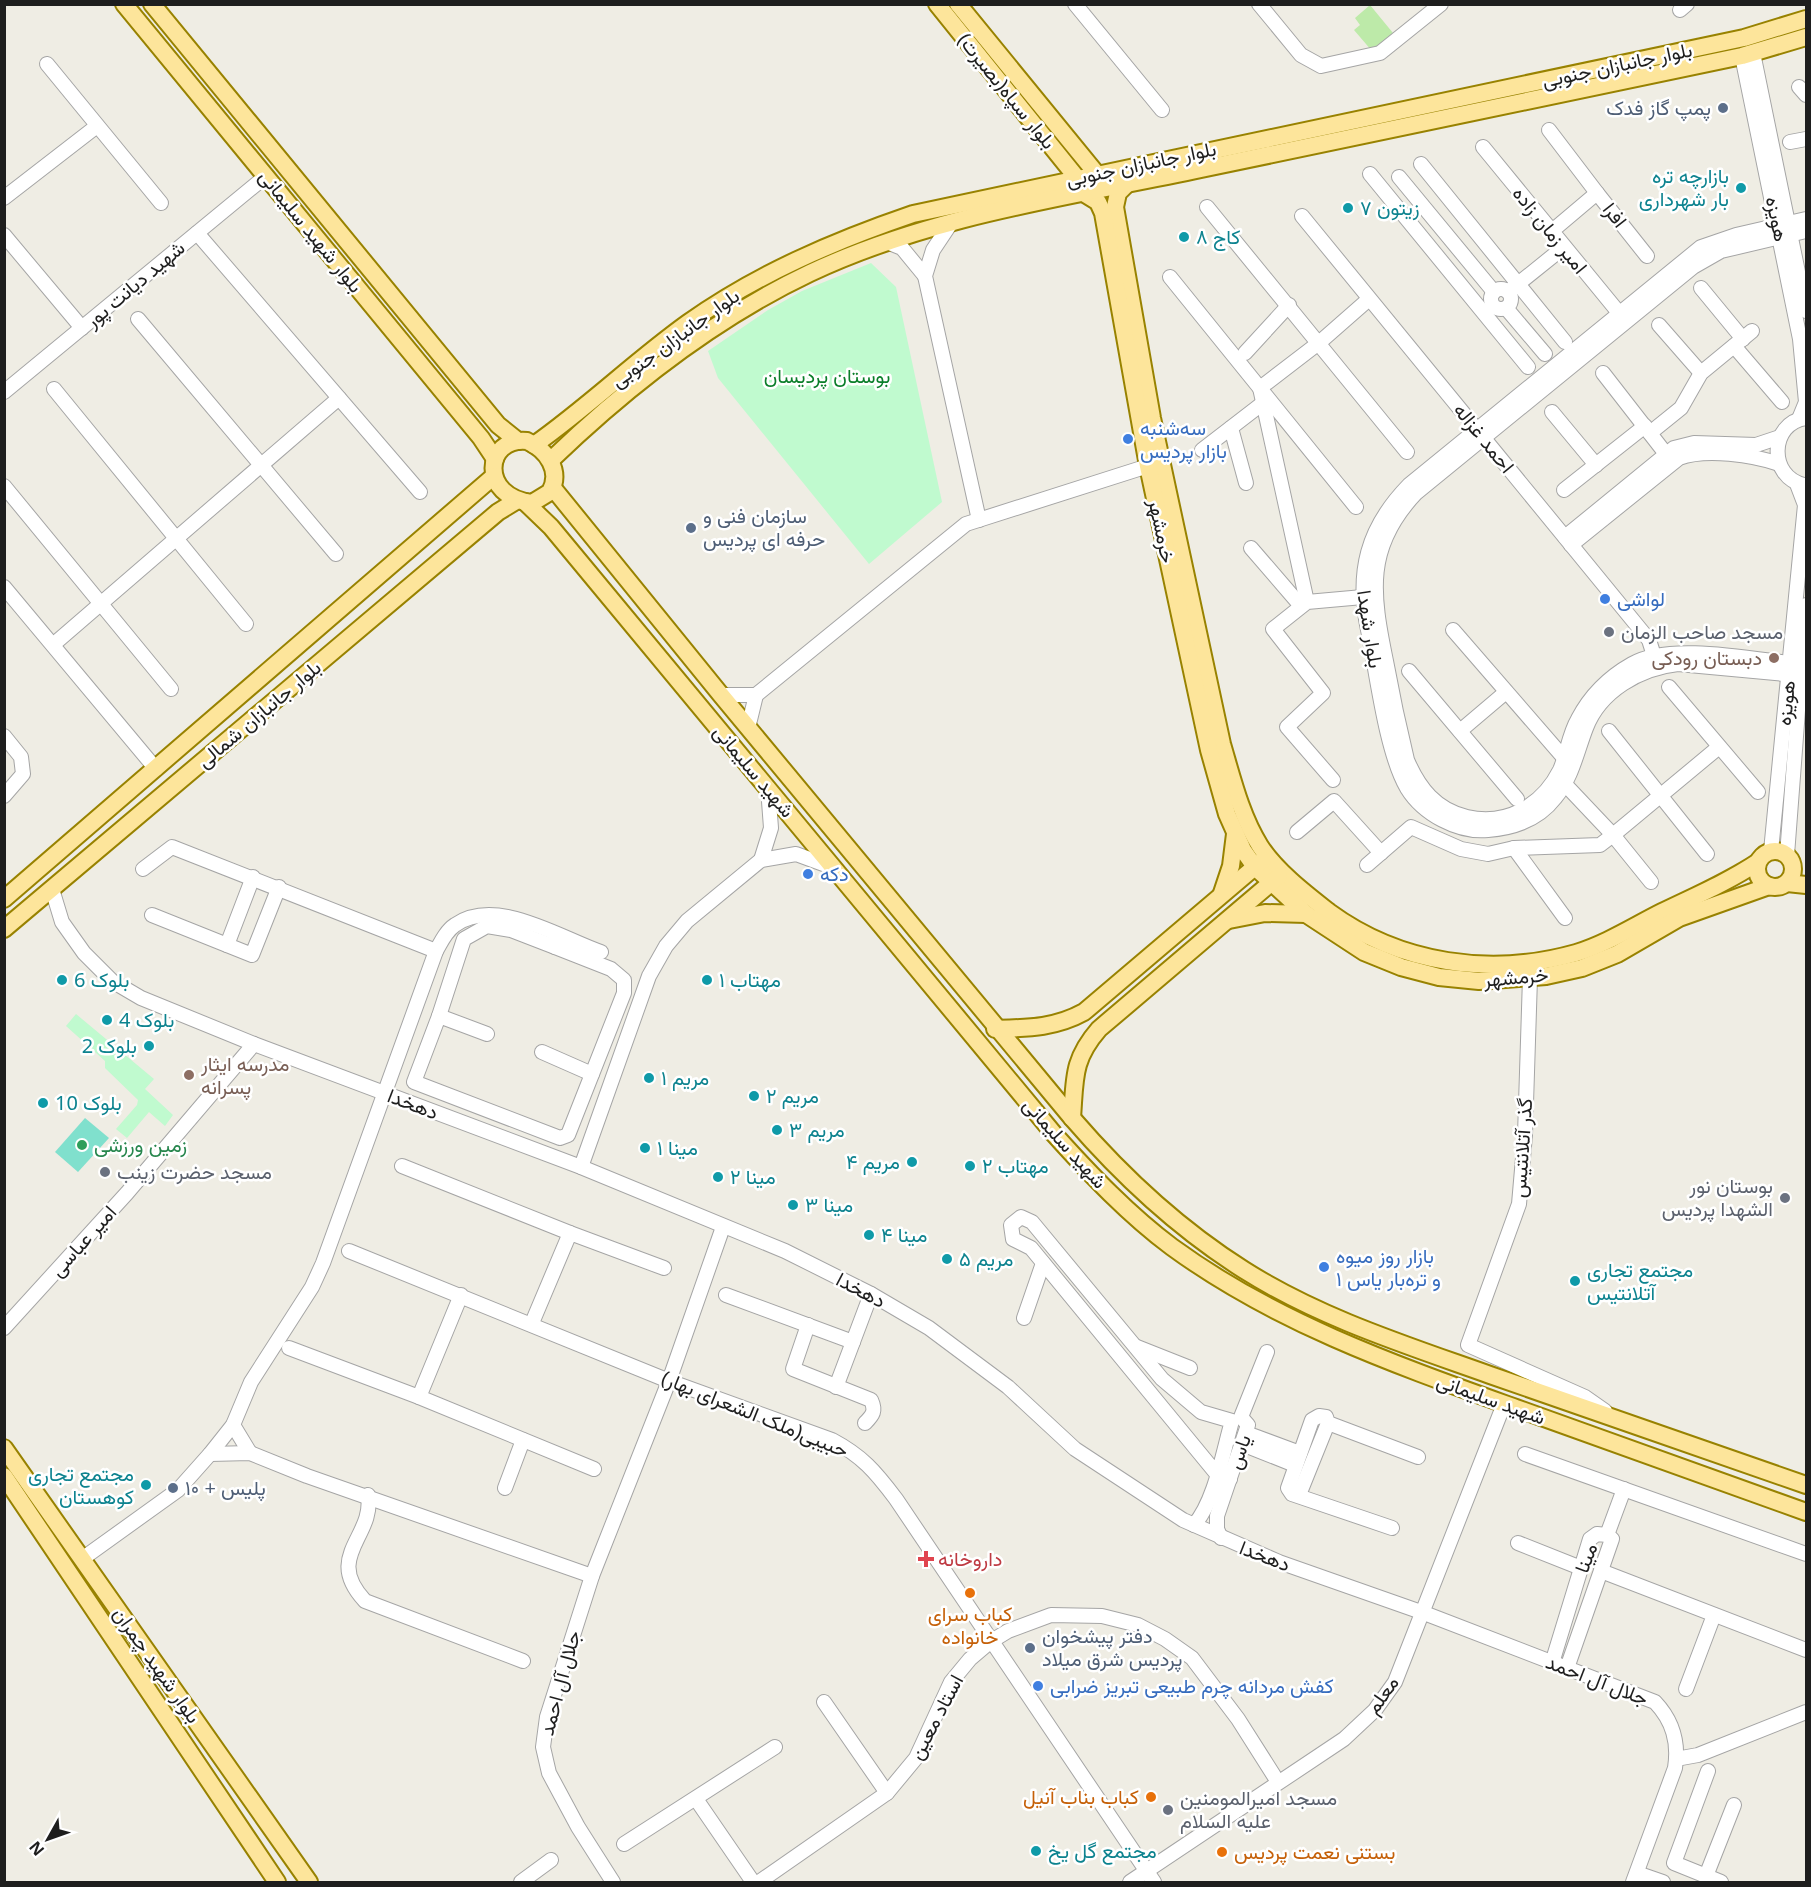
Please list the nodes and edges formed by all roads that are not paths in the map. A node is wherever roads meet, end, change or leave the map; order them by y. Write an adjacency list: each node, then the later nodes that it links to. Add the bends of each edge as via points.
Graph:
1 (124, 4): 13 (main road, بلوار شهید سلیمانی)
2 (152, 4): 12 (main road, بلوار شهید سلیمانی)
3 (937, 4): 25 (main road, بلوار سپاه(بصیرت))
4 (958, 4): 21 (main road, بلوار سپاه(بصیرت))
5 (1075, 4): 14 (street)
6 (1259, 4): 7 (street, via 1301,56 1321,66 1380,53)
7 (1441, 4)
8 (1806, 19): 21 (main road, بلوار جانبازان جنوبی, via 1744,38)
9 (1806, 37): 10 (main road, بلوار جانبازان جنوبی)
10 (1748, 55): 26 (main road, بلوار جانبازان جنوبی); 36 (street, هویزه)
11 (47, 64): 15 (street)
12 (206, 70): 13 (main road); 75 (main road, بلوار شهید سلیمانی, via 498,424)
13 (190, 84): 23 (main road, بلوار شهید سلیمانی)
14 (1162, 110)
15 (98, 126): 29 (street); 30 (street)
16 (1549, 130): 27 (street)
17 (1806, 139): 18 (street)
18 (1791, 142)
19 (1483, 147): 37 (street, امیر زمان زاده)
20 (1421, 164): 48 (street)
21 (1096, 174): 25 (main road, بلوار جانبازان جنوبی)
22 (1370, 174): 48 (street)
23 (266, 176): 39 (street, شهید دیانت پور); 84 (main road, بلوار شهید سلیمانی)
24 (1399, 177): 48 (street)
25 (1077, 178): 75 (main road, بلوار جانبازان جنوبی, via 914,214 803,257 747,285 689,322 566,422)
26 (1126, 185): 28 (main road, بلوار جانبازان جنوبی); 31 (main road)
27 (1598, 193): 37 (street, افرا); 43 (street, افرا)
28 (1085, 194): 31 (main road); 35 (main road, بلوار جانبازان جنوبی)
29 (4, 198)
30 (161, 203)
31 (1108, 205): 83 (main road, خرمشهر); 136 (main road, خرمشهر, via 1222,744 1237,795)
32 (1207, 207): 49 (street)
33 (1302, 216): 47 (street, احمد غزاله)
34 (1806, 219): 36 (street, بلوار شهدا)
35 (951, 223): 41 (main road, بلوار جانبازان جنوبی); 44 (street, via 933,250)
36 (1785, 230): 38 (street, بلوار شهدا); 50 (street, هویزه); 51 (street, بلوار شهدا, via 1717,240 1701,247); 70 (street, هویزه, via 1800,339 1806,402)
37 (1552, 231): 42 (street, امیر زمان زاده)
38 (1806, 231)
39 (197, 233): 54 (street, شهید دیانت پور); 66 (street)
40 (4, 235): 54 (street)
41 (887, 242): 44 (street, via 902,248); 79 (main road, بلوار جانبازان جنوبی, via 755,301 699,337 645,377)
42 (1564, 247): 48 (street); 51 (street, امیر زمان زاده)
43 (1647, 256)
44 (925, 276): 93 (street)
45 (1170, 277): 63 (street)
46 (1701, 288): 55 (street)
47 (1369, 299): 56 (street); 73 (street, احمد غزاله)
48 (1500, 299): 57 (street); 59 (street); 60 (street)
49 (1289, 305): 56 (street); 58 (street)
50 (1806, 311)
51 (1622, 318): 73 (street, بلوار شهدا)
52 (138, 319): 81 (street)
53 (1659, 325): 62 (street)
54 (82, 328): 65 (street, شهید دیانت پور)
55 (1743, 338): 62 (street); 67 (street)
56 (1320, 342): 63 (street); 77 (street)
57 (1565, 342)
58 (1245, 353)
59 (1545, 354)
60 (1528, 368)
61 (1603, 373): 72 (street)
62 (1701, 373): 72 (street, via 1681,408)
63 (1260, 388): 68 (street); 92 (street)
64 (54, 389): 94 (street)
65 (4, 392)
66 (339, 398): 81 (street); 90 (street)
67 (1782, 402)
68 (1263, 403): 71 (street); 101 (street)
69 (1552, 412): 82 (street)
70 (1803, 418): 74 (street, via 1788,426)
71 (1231, 428): 76 (street); 85 (street)
72 (1647, 430): 78 (street); 82 (street)
73 (1480, 434): 95 (street, احمد غزاله); 99 (street, بلوار شهدا, via 1408,485 1389,506 1366,556); 114 (street, بلوار شهدا, via 1398,512 1377,559 1375,612)
74 (1780, 437): 78 (street, via 1756,445 1684,444); 80 (street)
75 (526, 443): 79 (main road); 84 (main road, via 508,445)
76 (1202, 450)
77 (1407, 452)
78 (1666, 454): 95 (street)
79 (550, 460): 88 (main road)
80 (1779, 464): 86 (street, via 1786,476); 95 (street, via 1755,456 1695,454 1679,458)
81 (262, 465): 94 (street); 97 (street)
82 (1596, 465): 89 (street)
83 (1148, 466): 93 (street); 131 (main road, خرمشهر, via 1209,750)
84 (495, 468): 91 (main road, via 500,488); 122 (main road, بلوار جانبازان شمالی)
85 (1246, 483)
86 (1802, 485): 107 (street, هویزه, via 1805,505)
87 (4, 486): 100 (street)
88 (553, 488): 91 (main road, via 543,499); 112 (main road, شهید سلیمانی)
89 (1564, 490)
90 (420, 492)
91 (520, 502): 125 (main road, شهید سلیمانی, via 551,527); 150 (main road, بلوار جانبازان شمالی, via 498,512)
92 (1356, 507)
93 (979, 520): 113 (street, via 966,524)
94 (176, 539): 100 (street); 103 (street)
95 (1568, 541): 106 (street, احمد غزاله, via 1649,640)
96 (1251, 548): 101 (street)
97 (336, 554)
98 (4, 586): 105 (street)
99 (1363, 597): 101 (street); 114 (street, بلوار شهدا)
100 (100, 604): 105 (street); 110 (street)
101 (1304, 604): 123 (street, via 1274,629 1323,693 1287,727)
102 (1806, 605): 107 (street, هویزه)
103 (246, 624)
104 (1453, 630): 111 (street)
105 (54, 644): 122 (street)
106 (1656, 661): 107 (street, بلوار شهدا, via 1678,652); 119 (street, بلوار شهدا, via 1632,664 1592,696 1577,720)
107 (1793, 669): 137 (street, هویزه)
108 (1409, 672): 117 (street)
109 (1669, 687): 120 (street)
110 (171, 689)
111 (1506, 692): 117 (street); 121 (street)
112 (721, 695): 113 (street); 115 (main road, شهید سلیمانی)
113 (756, 695): 115 (street)
114 (1393, 725): 124 (street, بلوار شهدا, via 1396,764 1408,790 1427,811 1452,825 1479,831 1508,829 1534,817 1555,799)
115 (748, 729): 164 (main road, شهید سلیمانی)
116 (1609, 731): 127 (street)
117 (1460, 732): 129 (street)
118 (4, 736): 128 (street, via 21,757 23,774)
119 (1575, 743): 121 (street, بلوار شهدا); 124 (street, بلوار شهدا)
120 (1719, 747): 126 (street); 127 (street)
121 (1564, 758): 124 (street, بلوار شهدا)
122 (156, 769): 152 (main road, بلوار جانبازان شمالی)
123 (1333, 780)
124 (1560, 780): 132 (street)
125 (768, 788): 138 (street, via 771,828); 141 (main road, شهید سلیمانی)
126 (1758, 792)
127 (1660, 794): 132 (street); 135 (street)
128 (4, 796)
129 (1517, 799)
130 (1297, 832): 134 (street, via 1334,801)
131 (1235, 833): 140 (main road, خرمشهر); 151 (main road, via 1231,866)
132 (1613, 835): 133 (street, via 1600,845); 145 (street)
133 (1514, 848): 134 (street, via 1488,854 1461,849 1411,827); 155 (street)
134 (1381, 853): 139 (street)
135 (1707, 854)
136 (1269, 856): 140 (main road); 144 (main road, خرمشهر)
137 (1783, 858): 144 (main road, خرمشهر, via 1577,952 1522,963 1479,966 1433,959 1371,938); 146 (main road, via 1793,872); 148 (main road, via 1760,879)
138 (761, 860): 141 (street, via 796,854); 172 (street, via 687,921 666,946 649,976)
139 (1367, 865)
140 (1255, 867): 144 (main road, خرمشهر); 151 (main road)
141 (834, 868): 194 (main road, شهید سلیمانی, via 1094,1178 1171,1246 1233,1287 1304,1326)
142 (143, 870): 143 (street, via 172,847)
143 (253, 877): 149 (street); 159 (street)
144 (1278, 877): 153 (main road, خرمشهر); 156 (main road)
145 (1651, 882)
146 (1787, 883): 147 (main road, خرمشهر); 148 (main road, خرمشهر)
147 (1806, 885)
148 (1769, 886): 162 (main road, خرمشهر, via 1679,918 1617,954)
149 (279, 887): 159 (street, via 252,955); 160 (street)
150 (52, 889): 157 (main road, بلوار جانبازان شمالی); 166 (street, دهخدا, via 55,905 70,935 112,981 162,1008)
151 (1221, 896): 164 (main road, via 1084,1011 1043,1028)
152 (4, 899)
153 (1306, 914): 156 (main road, via 1265,913); 162 (main road, خرمشهر, via 1364,952 1401,967 1439,977 1479,981)
154 (152, 915): 159 (street)
155 (1564, 918)
156 (1225, 921): 170 (main road, via 1086,1044 1076,1065)
157 (4, 929)
158 (557, 942): 160 (street, via 506,915 479,914 455,925); 161 (street); 163 (street, via 487,926 464,939); 168 (street, via 611,969 624,980 624,993)
159 (227, 945)
160 (436, 951): 169 (street)
161 (601, 952)
162 (1530, 978): 195 (street, گذر آتلانتیس, via 1519,1204 1468,1345 1585,1397)
163 (439, 1016): 165 (street); 168 (street, via 414,1082 560,1138 568,1135)
164 (995, 1029): 170 (main road, شهید سلیمانی)
165 (488, 1034)
166 (254, 1044): 169 (street, دهخدا); 184 (street, امیر عباسی, via 127,1193)
167 (542, 1052): 168 (street)
168 (592, 1074)
169 (386, 1094): 172 (street, دهخدا); 198 (street, via 312,1287 251,1382)
170 (1072, 1118): 191 (main road, شهید سلیمانی, via 1110,1162 1185,1228 1245,1270 1314,1307 1385,1338)
171 (402, 1166): 174 (street)
172 (581, 1167): 173 (street, دهخدا)
173 (723, 1227): 178 (street, دهخدا, via 785,1251); 190 (street, جلال آل احمد)
174 (570, 1233): 177 (street); 182 (street)
175 (349, 1251): 179 (street, حبیبی(ملک الشعرای بهار))
176 (1043, 1263): 181 (street); 186 (street, via 1031,1248 1012,1239 1011,1225 1021,1217 1032,1222); 208 (street)
177 (664, 1268)
178 (871, 1294): 185 (street); 217 (street, دهخدا, via 976,1361 1075,1449)
179 (461, 1295): 182 (street, حبیبی(ملک الشعرای بهار)); 193 (street)
180 (726, 1295): 183 (street)
181 (1024, 1318)
182 (532, 1323): 190 (street, حبیبی(ملک الشعرای بهار))
183 (808, 1325): 185 (street); 192 (street, via 793,1369)
184 (4, 1328)
185 (853, 1342): 192 (street)
186 (1135, 1346): 189 (street); 208 (street, یاس, via 1187,1402 1201,1412 1232,1421)
187 (289, 1348): 193 (street)
188 (1267, 1352): 199 (street, یاس, via 1241,1416)
189 (1190, 1368)
190 (669, 1380): 226 (street, جلال آل احمد); 229 (street, حبیبی(ملک الشعرای بهار), via 832,1440 866,1462 896,1498)
191 (1512, 1383): 194 (main road); 195 (main road, شهید سلیمانی)
192 (836, 1387): 196 (street, via 872,1400 873,1415)
193 (419, 1397): 200 (street)
194 (1504, 1404): 216 (main road, شهید سلیمانی); 227 (street, معلم)
195 (1614, 1418): 211 (main road, شهید سلیمانی)
196 (865, 1423)
197 (1328, 1423): 205 (street); 206 (street, via 1326,1417 1312,1420); 215 (street)
198 (233, 1425): 202 (street); 203 (street)
199 (1245, 1434): 206 (street); 210 (street, یاس)
200 (523, 1440): 207 (street); 212 (street)
201 (4, 1448): 223 (main road, بلوار شهید چمران)
202 (250, 1453): 203 (street); 214 (street)
203 (210, 1454): 223 (street, via 178,1490)
204 (1525, 1454): 213 (street)
205 (1418, 1457)
206 (1297, 1459): 215 (street, via 1288,1488)
207 (594, 1469)
208 (1216, 1473): 210 (street); 217 (street, یاس, via 1203,1515)
209 (4, 1476): 249 (main road, بلوار شهید چمران)
210 (1230, 1479): 220 (street, یاس, via 1217,1516)
211 (1806, 1485)
212 (505, 1488)
213 (1624, 1489): 219 (street); 222 (street)
214 (368, 1495): 226 (street); 231 (street, via 369,1505 349,1556 348,1574 352,1586 365,1601)
215 (1299, 1495): 218 (street)
216 (1806, 1512)
217 (1194, 1525): 220 (street, دهخدا)
218 (1392, 1528)
219 (1607, 1534): 224 (street, مینا, via 1590,1539); 225 (street, مینا, via 1612,1539)
220 (1221, 1538): 227 (street, دهخدا)
221 (1518, 1543): 224 (street)
222 (1806, 1554)
223 (82, 1559): 250 (main road, بلوار شهید چمران)
224 (1581, 1568): 232 (street, مینا)
225 (1601, 1571): 228 (street); 233 (street, مینا)
226 (592, 1576): 252 (street, جلال آل احمد, via 547,1717 543,1747 549,1773)
227 (1424, 1613): 232 (street, جلال آل احمد); 240 (street, معلم, via 1395,1682 1375,1710 1344,1738)
228 (1714, 1615): 230 (street); 234 (street)
229 (990, 1642): 240 (street, استاد معین, via 1029,1621 1051,1615 1102,1616 1138,1625 1192,1658 1238,1719); 241 (street, استاد معین, via 951,1682 916,1758); 247 (street, حبیبی(ملک الشعرای بهار))
230 (1806, 1650)
231 (523, 1661)
232 (1552, 1663): 233 (street, جلال آل احمد)
233 (1567, 1668): 238 (street, جلال آل احمد, via 1655,1702 1667,1715 1674,1734)
234 (1686, 1689)
235 (824, 1702): 241 (street)
236 (1806, 1712): 238 (street, via 1734,1742)
237 (775, 1747): 242 (street)
238 (1676, 1759): 248 (street, جلال آل احمد)
239 (1708, 1771): 246 (street, via 1674,1863)
240 (1278, 1782): 247 (street, معلم)
241 (888, 1793): 254 (street, استاد معین)
242 (696, 1798): 244 (street); 253 (street)
243 (1734, 1805): 246 (street)
244 (624, 1844)
245 (551, 1860): 251 (street)
246 (1706, 1876): 257 (street)
247 (1150, 1877): 255 (street, معلم)
248 (1635, 1878): 256 (street)
249 (278, 1882)
250 (309, 1882)
251 (521, 1882)
252 (613, 1882)
253 (753, 1882)
254 (759, 1882)
255 (1130, 1882)
256 (1663, 1882)
257 (1721, 1882)

